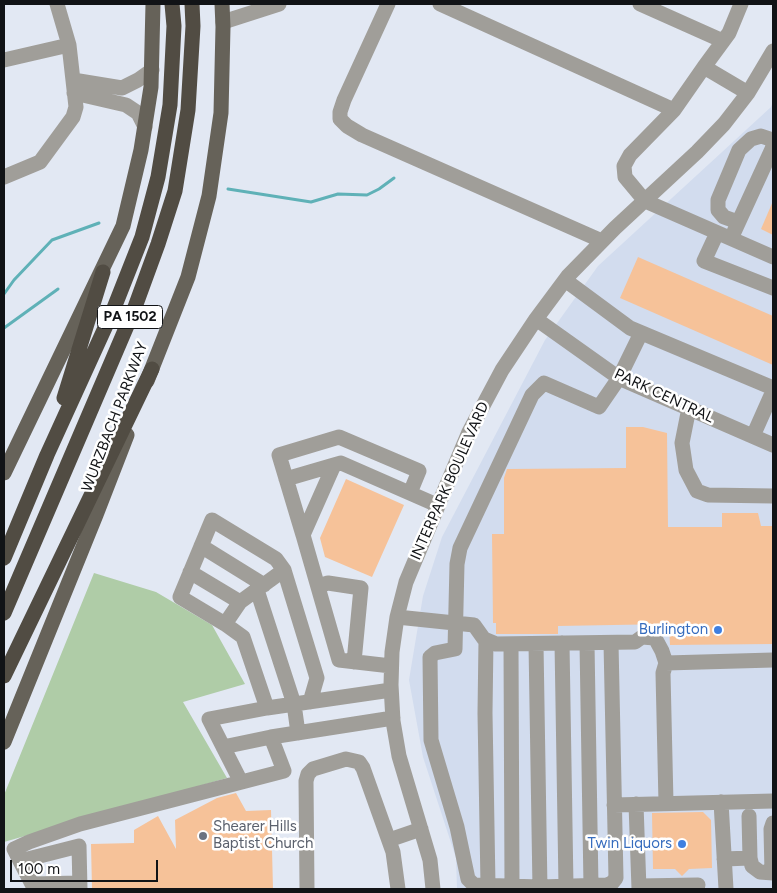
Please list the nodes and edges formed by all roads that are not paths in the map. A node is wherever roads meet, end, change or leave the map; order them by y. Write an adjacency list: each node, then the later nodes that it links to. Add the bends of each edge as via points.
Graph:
1 (57, 4): 13 (street)
2 (153, 4): 17 (main road)
3 (172, 4): 40 (highway, PA 1502, via 170,105 158,177 142,237 114,308)
4 (192, 4): 55 (highway, WURZBACH PARKWAY / PA 1502, via 188,110 175,190 135,307)
5 (222, 4): 11 (main road, WURZBACH PARKWAY)
6 (279, 4): 11 (street)
7 (388, 4): 27 (street, via 344,100 340,119 362,135)
8 (440, 4): 20 (street)
9 (640, 4): 12 (street)
10 (741, 4): 12 (street)
11 (223, 22): 34 (main road, WURZBACH PARKWAY, via 221,113 210,196 188,277)
12 (723, 41): 16 (street)
13 (69, 45): 15 (street); 18 (street)
14 (773, 51): 19 (street, INTERPARK BOULEVARD)
15 (7, 59)
16 (704, 67): 19 (street); 20 (street)
17 (152, 70): 18 (street, via 122,88); 21 (main road)
18 (73, 86): 21 (street, via 126,105 138,113); 23 (street, via 76,106 73,117 56,142 40,162)
19 (748, 93): 24 (street, INTERPARK BOULEVARD, via 724,124)
20 (674, 110): 24 (street, via 630,155 624,166 625,177)
21 (145, 127): 29 (main road, via 123,226)
22 (773, 146): 25 (street); 25 (street, via 770,139 761,136 751,139 740,150 718,200 718,210 724,217)
23 (4, 177)
24 (645, 201): 26 (street); 27 (street, INTERPARK BOULEVARD)
25 (738, 222): 26 (street)
26 (724, 236): 28 (street); 31 (street, via 704,261)
27 (602, 241): 30 (street, INTERPARK BOULEVARD)
28 (773, 257)
29 (103, 272): 40 (highway); 42 (main road)
30 (565, 280): 32 (street, INTERPARK BOULEVARD); 33 (street)
31 (773, 288)
32 (536, 318): 35 (street, PARK CENTRAL); 46 (street, INTERPARK BOULEVARD, via 477,416)
33 (641, 333): 35 (street); 36 (street)
34 (152, 369): 69 (highway); 77 (main road, WURZBACH PARKWAY)
35 (619, 378): 37 (street, PARK CENTRAL); 58 (street, via 599,407 544,383 532,396 460,548)
36 (773, 389): 38 (street)
37 (689, 408): 38 (street, PARK CENTRAL); 45 (street, via 682,443 686,470 696,491 708,495)
38 (753, 436): 39 (street, PARK CENTRAL)
39 (773, 445)
40 (47, 454): 49 (highway, PA 1502)
41 (334, 465): 43 (street); 44 (street, via 340,463); 47 (street)
42 (4, 473)
43 (286, 479): 44 (street, via 279,456 339,438 419,471); 47 (street)
44 (410, 493): 46 (street)
45 (773, 496)
46 (437, 504): 56 (street, INTERPARK BOULEVARD, via 406,582)
47 (303, 535): 52 (street)
48 (200, 546): 50 (street, via 212,520 276,559); 51 (street); 53 (street)
49 (4, 558)
50 (284, 570): 53 (street); 71 (street, via 317,678)
51 (190, 572): 54 (street); 57 (street, via 180,597)
52 (318, 586): 66 (street, via 339,660); 66 (street, via 328,583 361,588)
53 (260, 588): 54 (street); 72 (street)
54 (240, 602): 57 (street)
55 (4, 613)
56 (397, 617): 58 (street); 68 (street, INTERPARK BOULEVARD)
57 (225, 624): 73 (street, via 243,637)
58 (455, 624): 59 (street, via 474,625); 95 (street, via 455,650 435,653 430,657 431,740 457,827 468,879 474,885)
59 (486, 640): 62 (street); 95 (street)
60 (587, 643): 61 (street); 64 (street); 98 (street)
61 (611, 643): 67 (street, via 655,638); 84 (street)
62 (511, 644): 63 (street); 96 (street)
63 (536, 644): 64 (street); 99 (street)
64 (562, 644): 97 (street)
65 (773, 660): 67 (street)
66 (354, 662): 68 (street)
67 (666, 663): 82 (street, via 663,672)
68 (392, 666): 70 (street, INTERPARK BOULEVARD)
69 (4, 676)
70 (391, 690): 71 (street); 74 (street, INTERPARK BOULEVARD)
71 (310, 702): 72 (street)
72 (294, 704): 73 (street); 75 (street)
73 (268, 708): 78 (street, via 209,719)
74 (393, 718): 75 (street); 87 (street, INTERPARK BOULEVARD, via 399,756)
75 (298, 733): 76 (street)
76 (271, 738): 78 (street); 79 (street, via 284,771)
77 (4, 742)
78 (223, 747): 79 (street)
79 (242, 782): 91 (street, via 80,824 29,842 14,849)
80 (721, 802): 81 (street); 82 (street); 90 (street)
81 (773, 802)
82 (666, 803): 83 (street)
83 (636, 804): 84 (street); 100 (street)
84 (614, 805): 98 (street, via 616,878 607,885)
85 (750, 816): 89 (street)
86 (773, 823): 92 (street)
87 (421, 829): 88 (street); 103 (street, INTERPARK BOULEVARD, via 430,860)
88 (389, 840): 101 (street, via 364,768 359,762 346,758 313,770 306,781); 102 (street)
89 (750, 858): 90 (street); 92 (street, via 752,866 760,872)
90 (724, 859): 104 (street)
91 (20, 861): 94 (street, via 32,884); 94 (street, via 79,846)
92 (772, 873)
93 (698, 885): 100 (street)
94 (79, 886)
95 (488, 886): 96 (street)
96 (512, 886): 99 (street)
97 (566, 886): 98 (street); 99 (street)
98 (591, 886)
99 (540, 888)
100 (639, 888)
101 (307, 889)
102 (398, 889)
103 (433, 889)
104 (726, 889)

